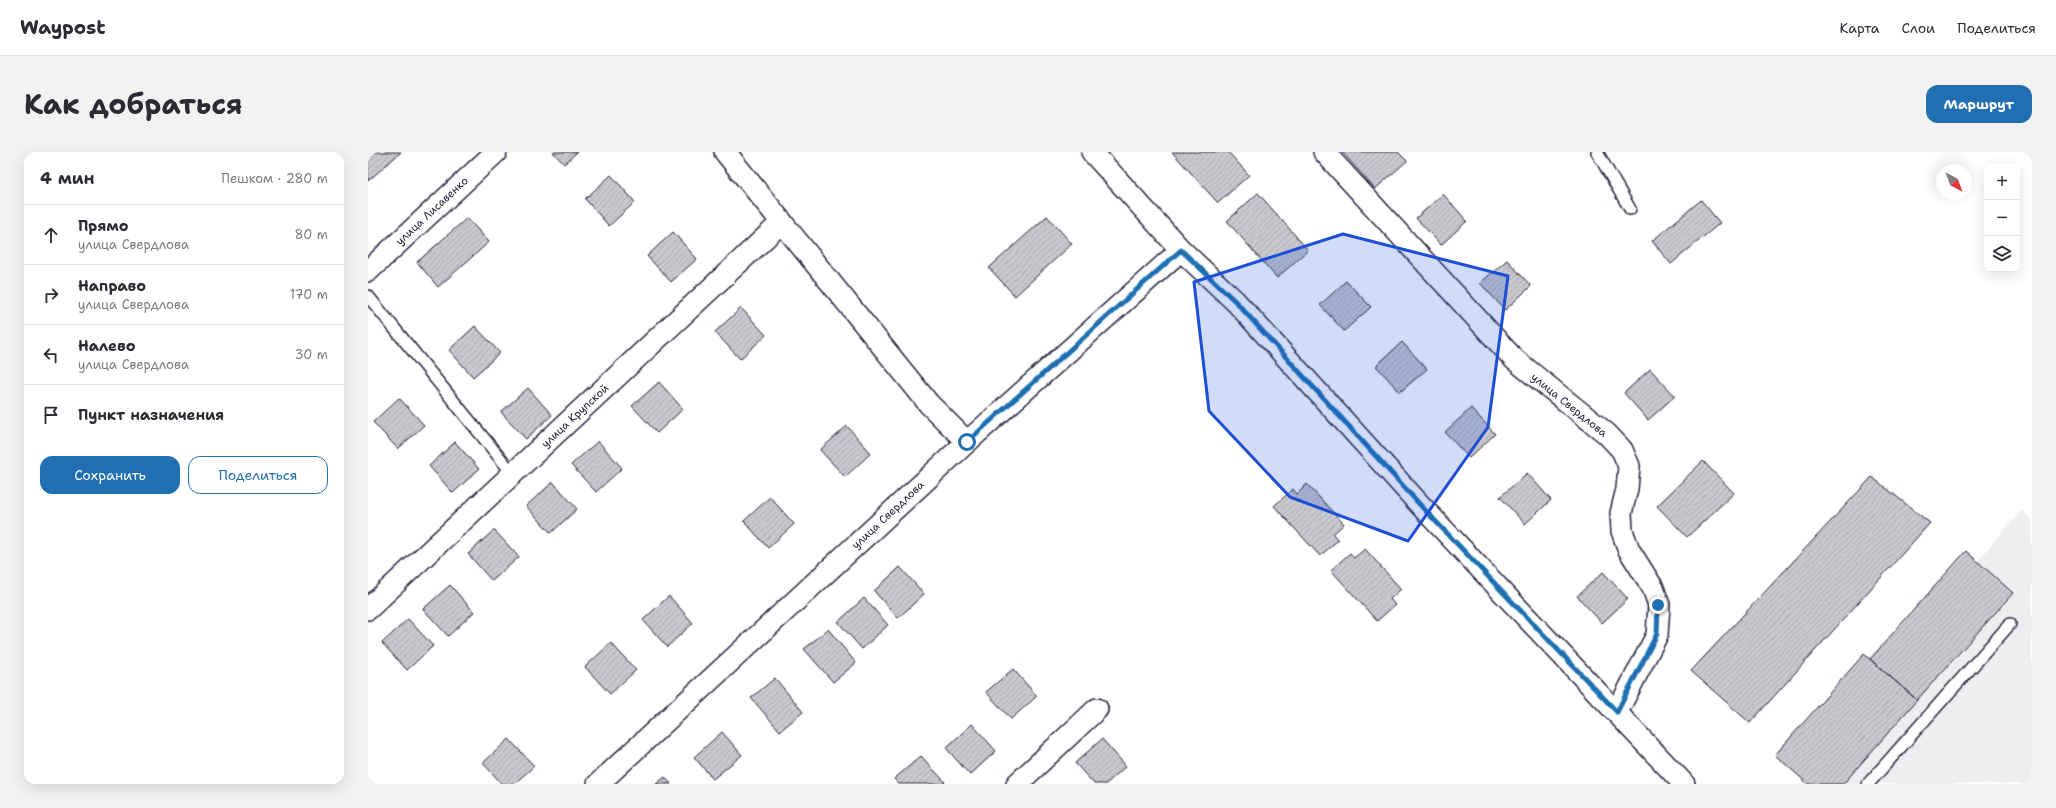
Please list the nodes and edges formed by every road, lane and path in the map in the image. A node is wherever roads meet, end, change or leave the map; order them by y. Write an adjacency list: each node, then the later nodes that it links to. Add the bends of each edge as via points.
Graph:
1 (496, 152): 9 (street, улица Лисавенко)
2 (725, 152): 7 (street)
3 (1324, 152): 16 (street, улица Свердлова, via 1514,360 1607,434 1622,450 1629,466 1621,512 1622,531 1629,550 1653,588 1658,605 1657,634)
4 (1597, 152): 6 (lane)
5 (1101, 155): 8 (street)
6 (1630, 209)
7 (782, 222): 11 (street, via 929,404); 12 (street, улица Крупской)
8 (1181, 250): 11 (street, улица Свердлова); 16 (street, via 1236,302 1423,508)
9 (368, 271)
10 (368, 296): 12 (lane)
11 (967, 442): 17 (street, улица Свердлова)
12 (513, 474): 13 (street, улица Крупской)
13 (368, 609)
14 (2010, 624): 20 (lane)
15 (1097, 709): 18 (street)
16 (1617, 712): 19 (street)
17 (598, 784)
18 (1017, 784)
19 (1684, 784)
20 (1868, 784)

